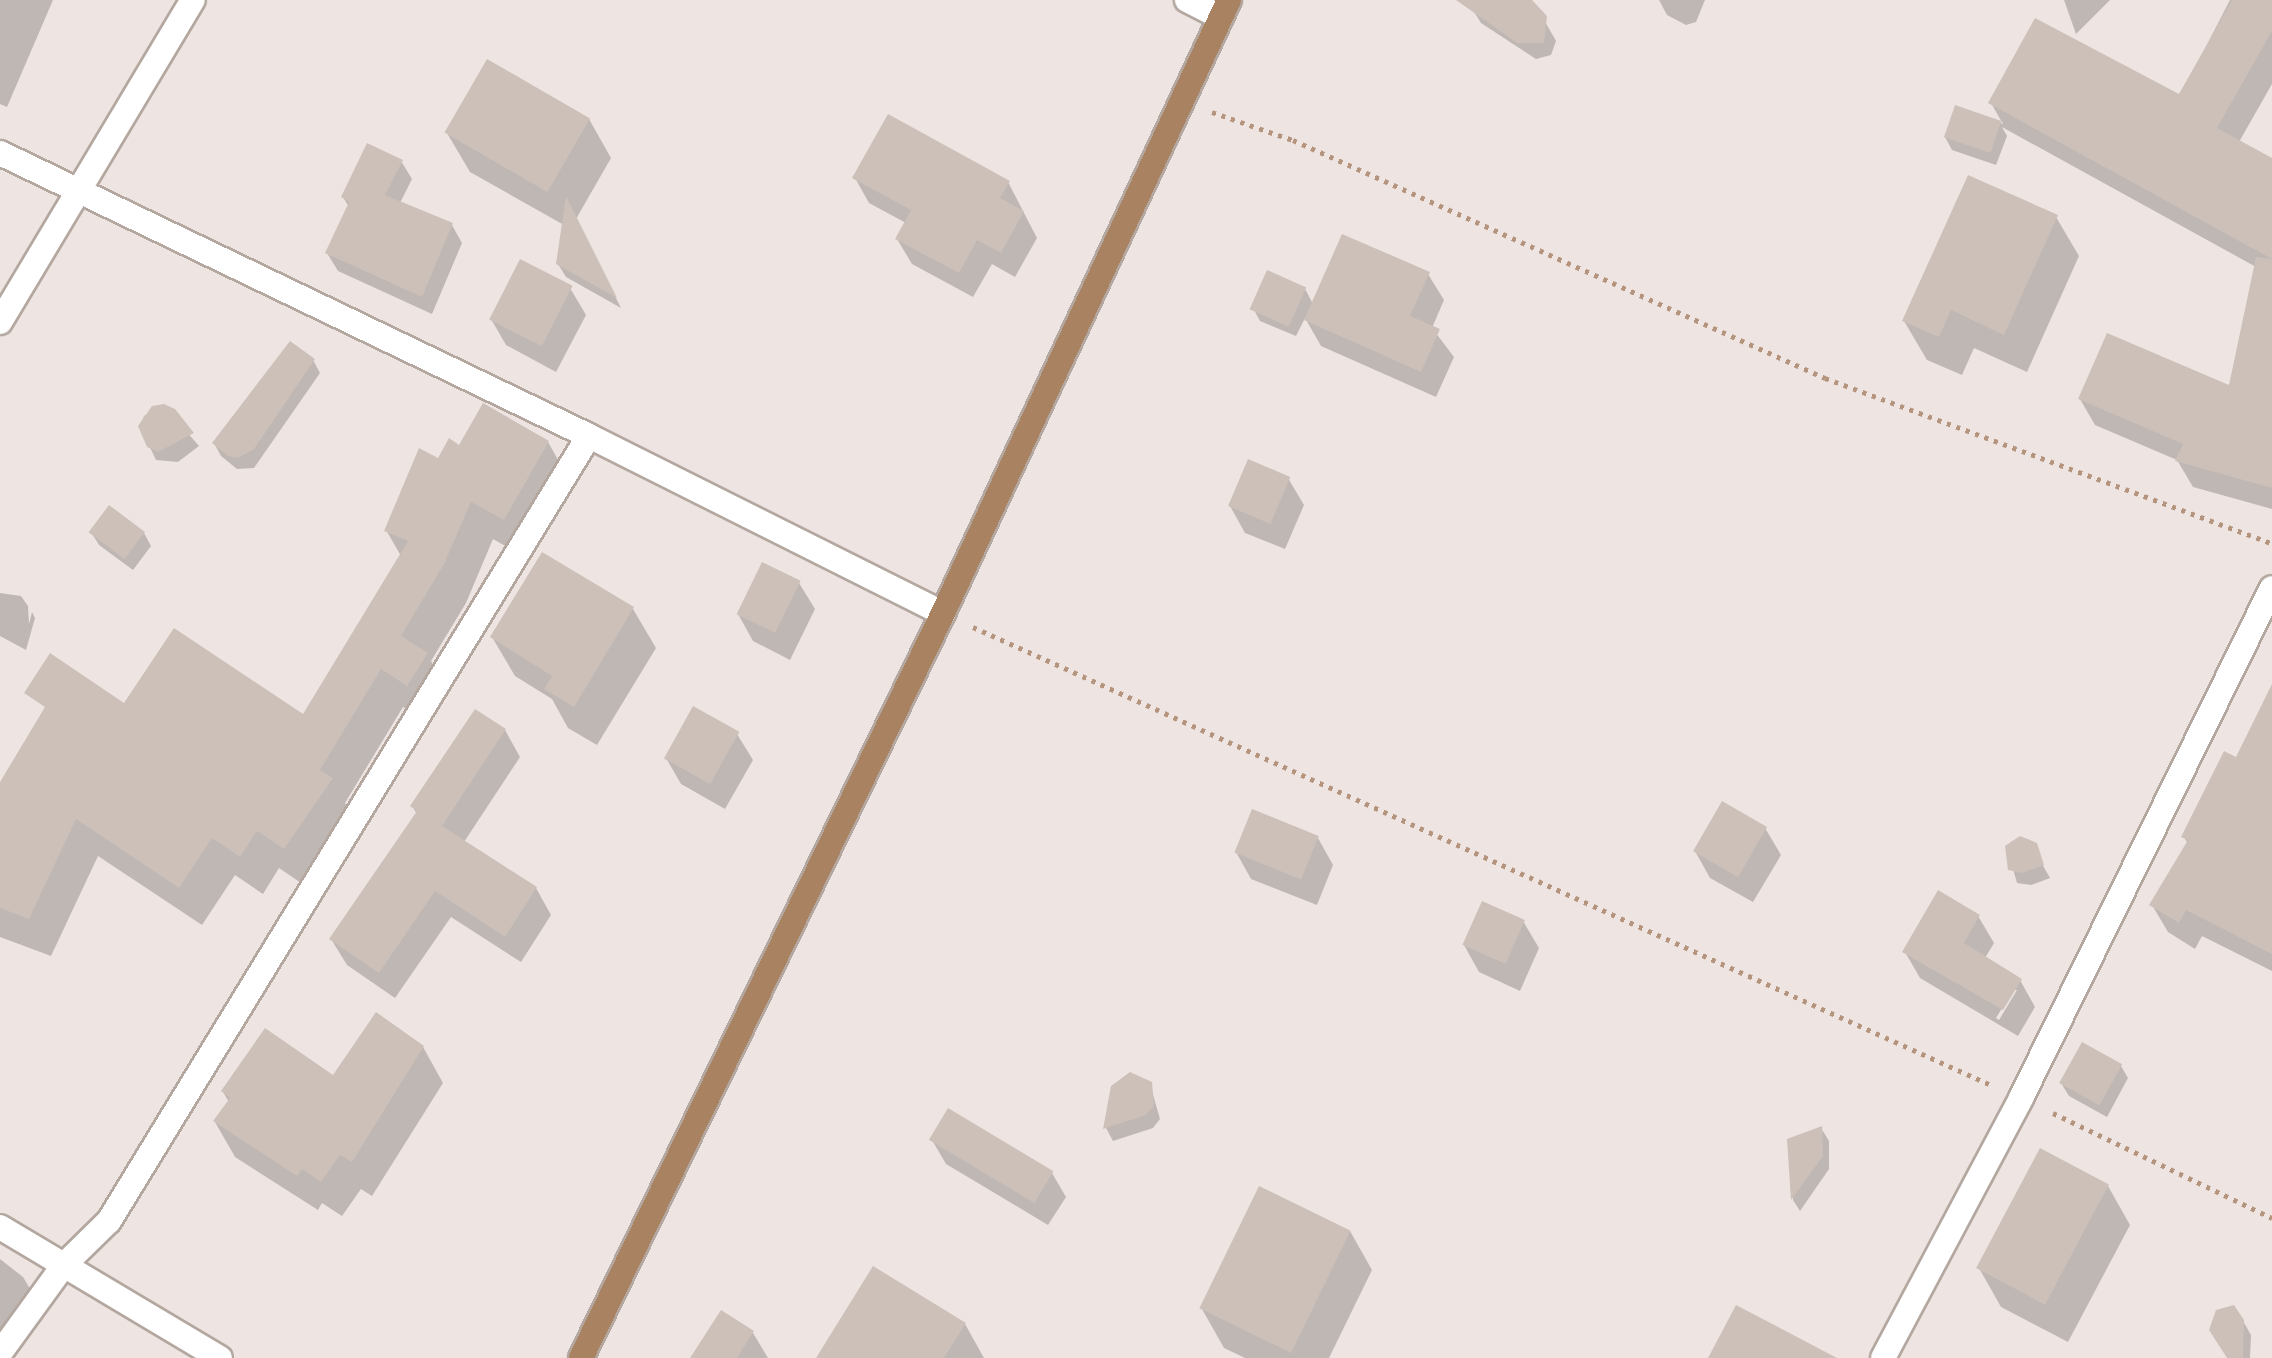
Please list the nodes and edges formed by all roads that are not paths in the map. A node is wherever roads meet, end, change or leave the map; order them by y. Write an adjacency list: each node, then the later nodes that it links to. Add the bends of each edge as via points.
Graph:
1 (193, 0): 5 (street)
2 (1187, 0): 3 (street)
3 (1225, 9): 9 (main road)
4 (0, 153): 5 (street)
5 (82, 190): 6 (street); 7 (street)
6 (0, 322)
7 (589, 436): 9 (street); 11 (street, via 109,1221)
8 (2272, 588): 15 (street, via 2021,1098)
9 (943, 613): 14 (main road)
10 (0, 1227): 11 (street)
11 (64, 1265): 12 (street); 13 (street)
12 (0, 1353)
13 (220, 1358)
14 (581, 1358)
15 (1883, 1358)

